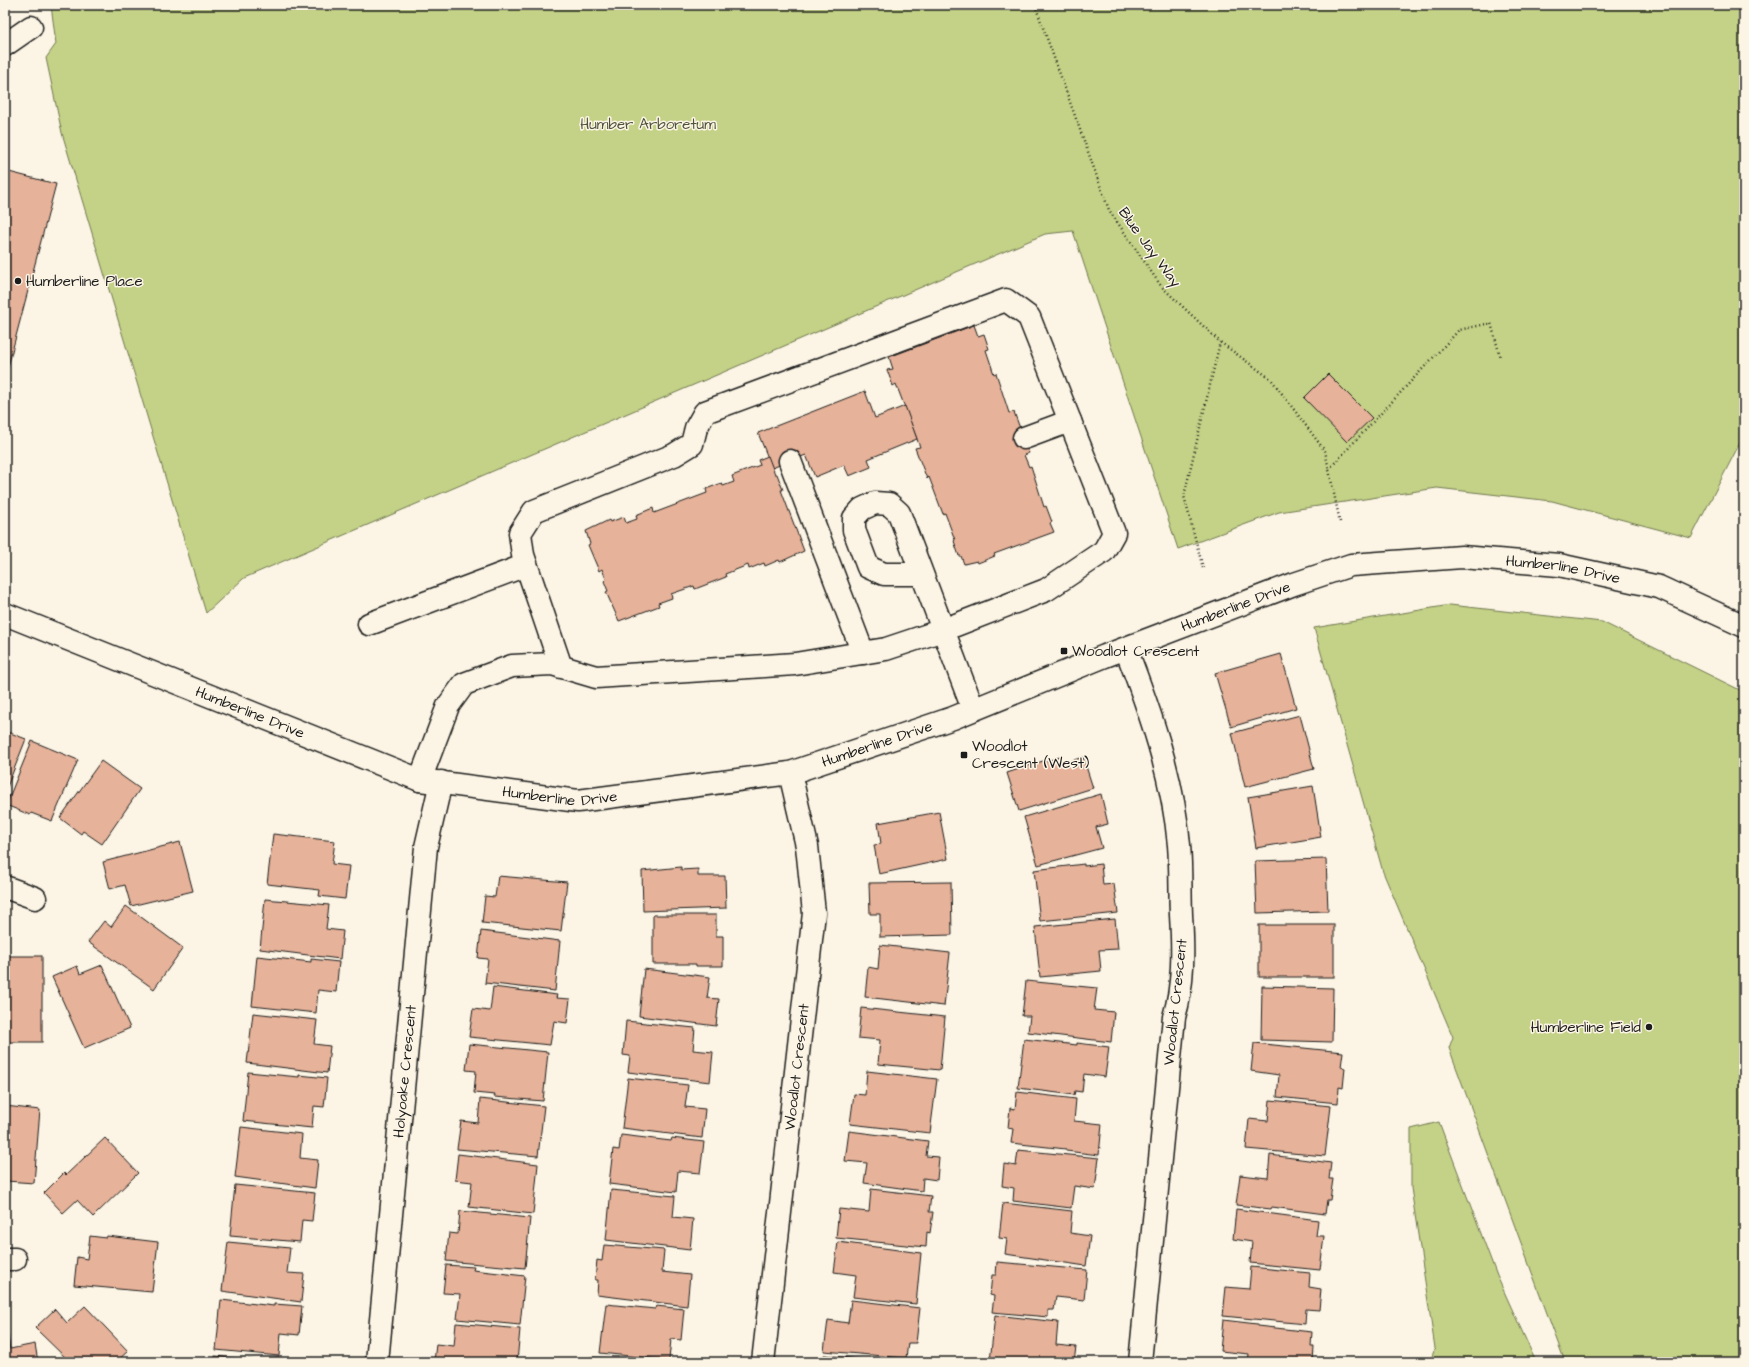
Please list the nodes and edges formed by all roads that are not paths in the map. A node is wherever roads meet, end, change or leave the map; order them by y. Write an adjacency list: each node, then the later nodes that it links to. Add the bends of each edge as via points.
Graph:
1 (32, 27): 2 (street)
2 (5, 45)
3 (1070, 421): 4 (street); 6 (street, via 1029,318 1006,300 705,412 696,428 692,444 674,456 534,511 520,533); 11 (street, via 1114,533 1104,551 1046,590)
4 (1024, 438)
5 (790, 461): 13 (street)
6 (526, 565): 9 (street); 14 (street)
7 (922, 574): 11 (street)
8 (5, 614): 17 (street, Humberline Drive)
9 (369, 624)
10 (1744, 626): 12 (street, Humberline Drive, via 1659,587 1559,565 1462,557 1351,565)
11 (943, 630): 13 (street, via 886,649); 15 (street)
12 (1126, 648): 15 (street, Humberline Drive); 23 (street, Woodlot Crescent, via 1145,697 1167,773 1179,844 1183,947)
13 (863, 653): 14 (street, via 795,664 596,677)
14 (562, 667): 17 (street, via 552,664 512,666 464,684 448,706)
15 (973, 709): 16 (street, Humberline Drive)
16 (790, 773): 18 (street, Humberline Drive, via 578,801); 22 (street, Woodlot Crescent, via 807,846 814,913)
17 (420, 780): 18 (street, Humberline Drive)
18 (441, 782): 21 (street, Holyoake Crescent, via 426,847)
19 (5, 887): 20 (street)
20 (35, 898)
21 (377, 1362)
22 (763, 1362)
23 (1140, 1362)

